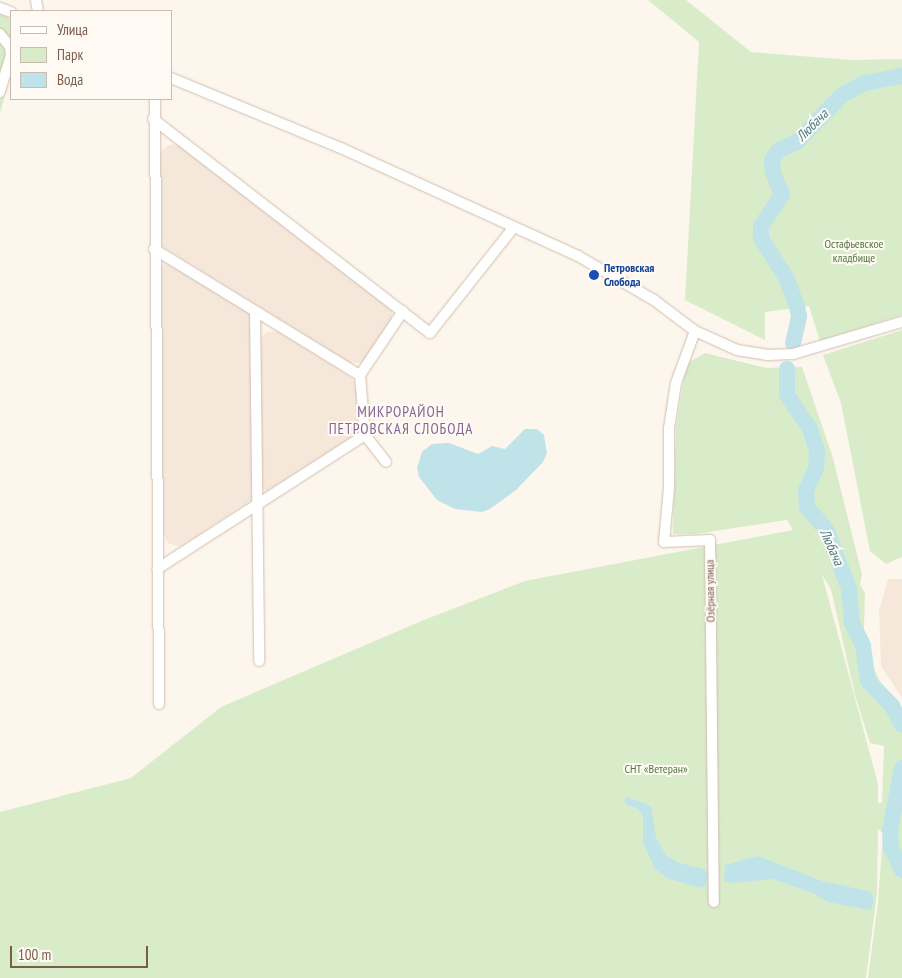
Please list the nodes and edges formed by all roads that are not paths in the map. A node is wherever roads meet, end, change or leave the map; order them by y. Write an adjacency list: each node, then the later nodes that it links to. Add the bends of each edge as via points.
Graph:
1 (0, 34): 2 (street)
2 (10, 47)
3 (10, 58): 5 (street)
4 (172, 78): 8 (street, via 341,148)
5 (0, 92)
6 (154, 100): 7 (street)
7 (153, 120): 9 (street); 10 (street)
8 (514, 227): 10 (street, via 430,333); 13 (street, via 611,275 654,300)
9 (154, 249): 11 (street); 18 (street)
10 (402, 311): 14 (street)
11 (255, 312): 14 (street); 17 (street)
12 (902, 322): 13 (street, via 808,351 780,355 737,350)
13 (695, 331): 21 (street, Озёрная улица, via 676,383 669,428 669,488 664,542 710,540)
14 (360, 375): 15 (street)
15 (364, 435): 16 (street); 17 (street)
16 (386, 462)
17 (258, 504): 18 (street); 19 (street)
18 (157, 569): 20 (street)
19 (259, 661)
20 (159, 704)
21 (714, 902)

